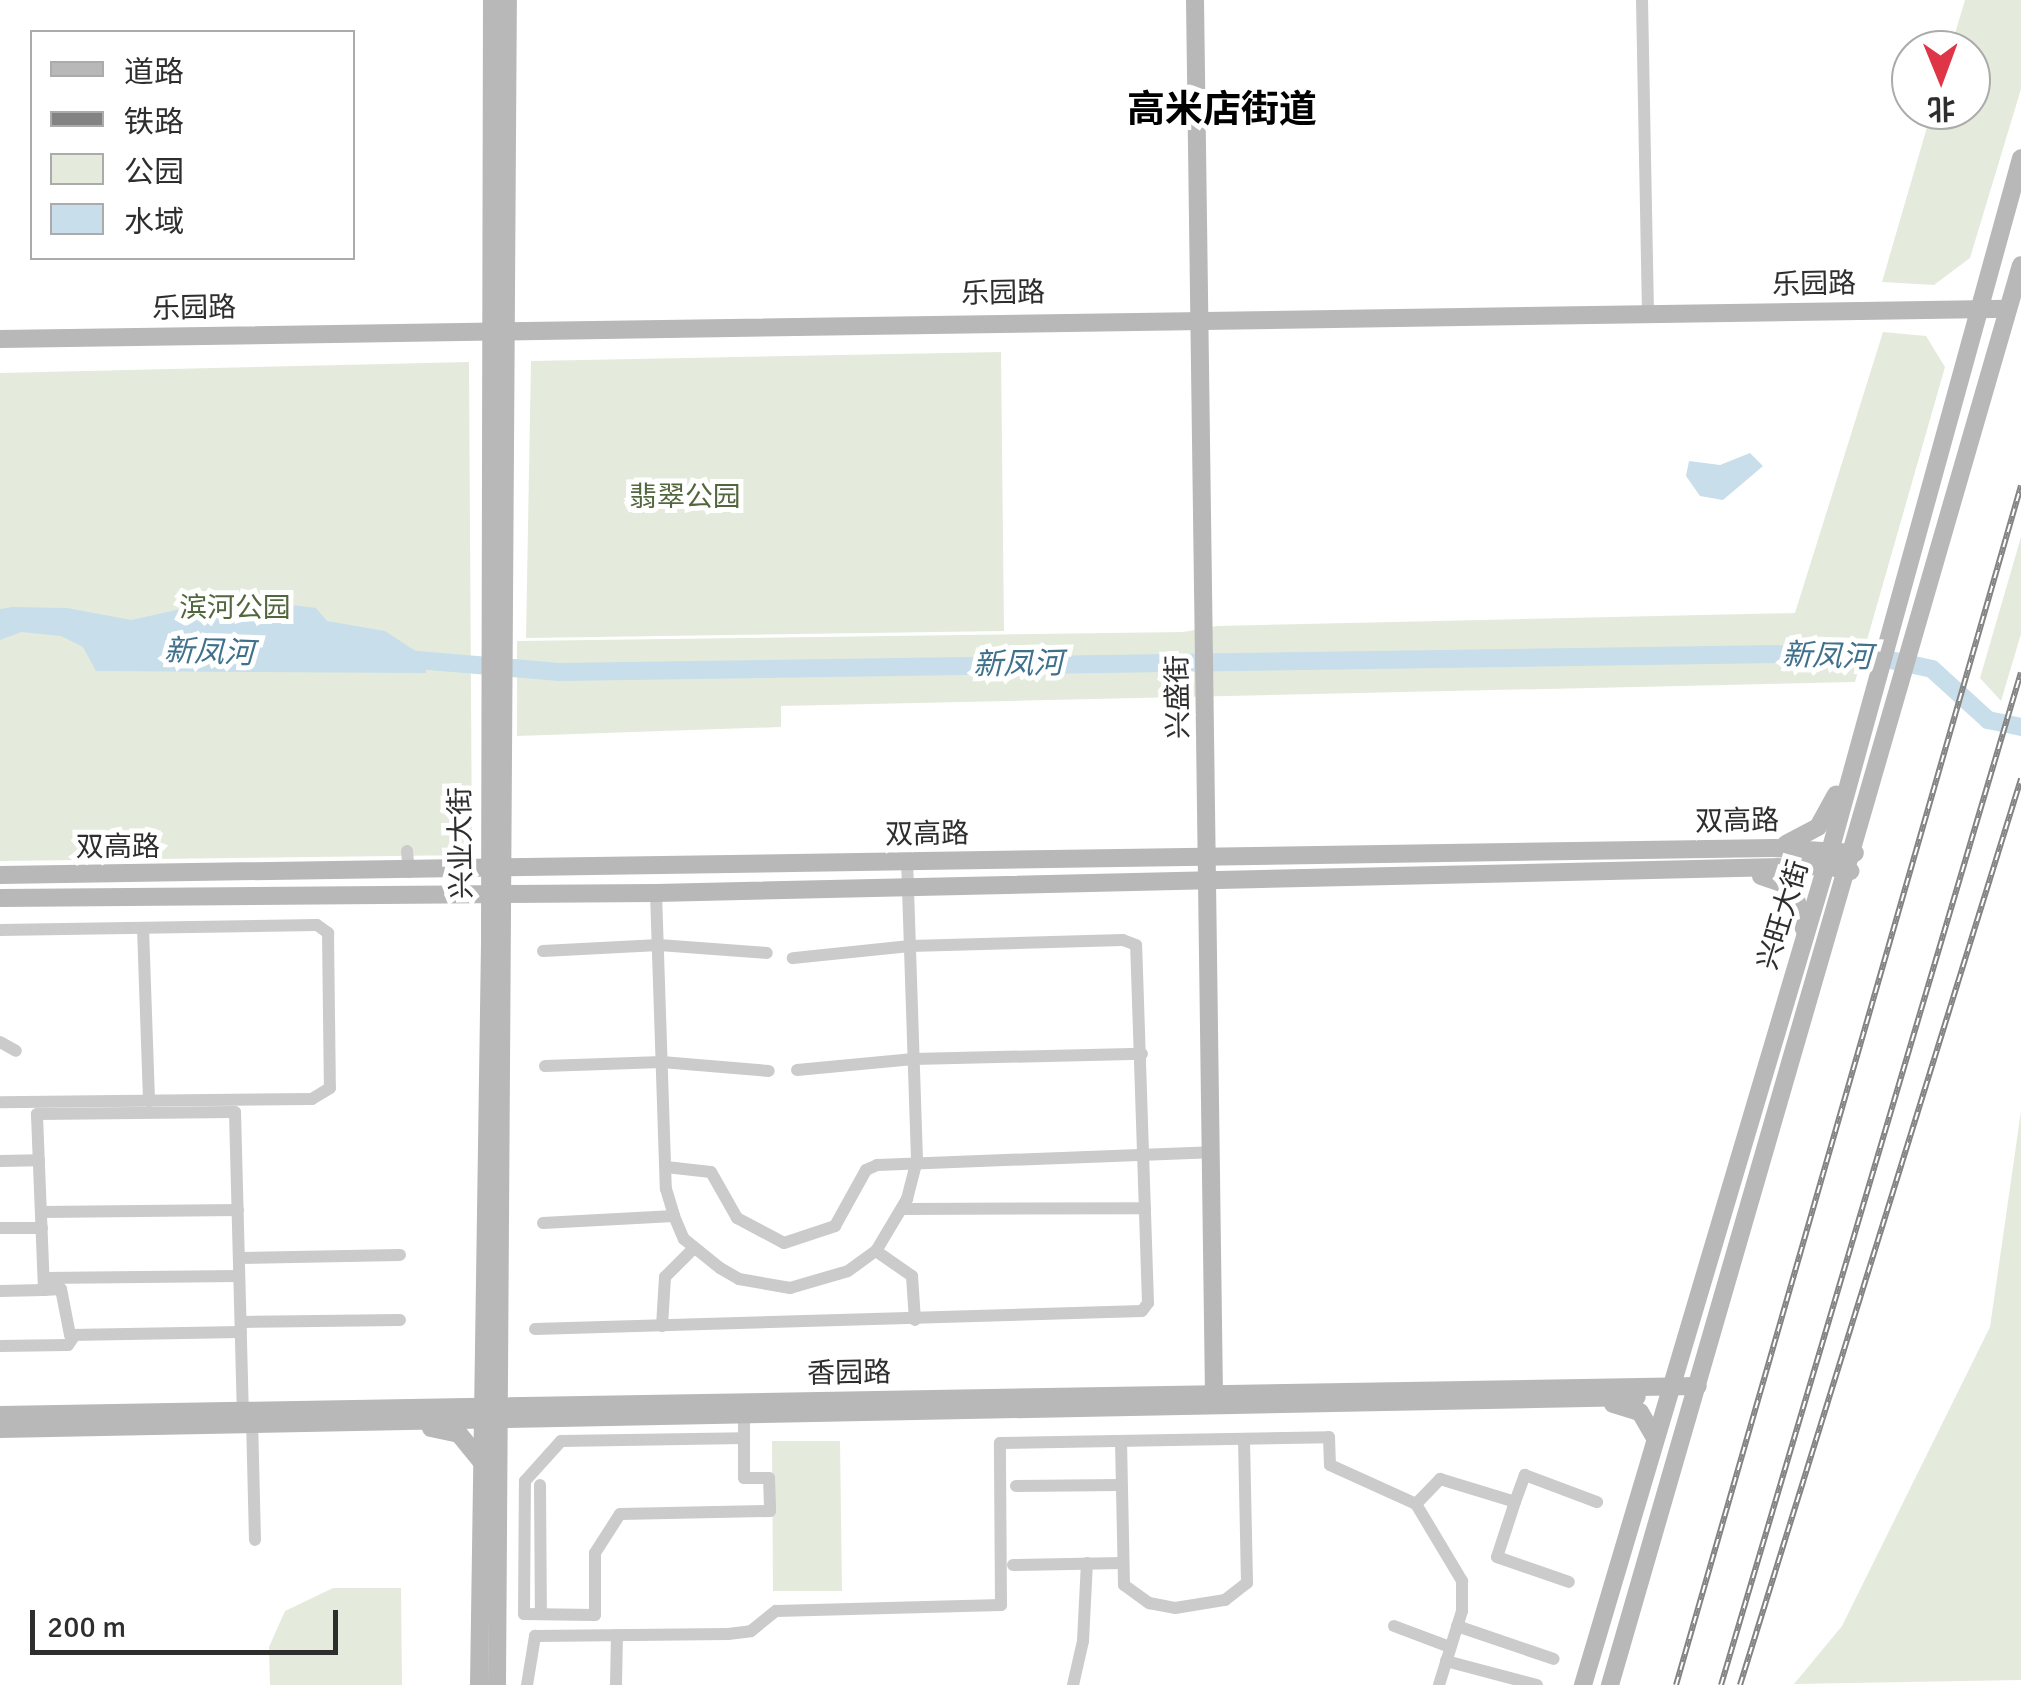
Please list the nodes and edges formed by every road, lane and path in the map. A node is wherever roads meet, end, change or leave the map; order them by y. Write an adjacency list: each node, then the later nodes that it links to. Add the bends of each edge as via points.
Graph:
1 (492, 0): 11 (street, 兴业大街)
2 (508, 0): 11 (street, 兴业大街)
3 (1194, 0): 10 (street, 兴盛街)
4 (1642, 0): 9 (street)
5 (2021, 158): 8 (street, 兴旺大街)
6 (2021, 265): 7 (street, 兴旺大街)
7 (2008, 309): 8 (street, 乐园路); 15 (street, 兴旺大街)
8 (1975, 310): 9 (street, 乐园路); 13 (street, 兴旺大街)
9 (1648, 312): 10 (street, 乐园路)
10 (1200, 316): 11 (street, 乐园路); 18 (street, 兴盛街)
11 (497, 330): 12 (street, 乐园路); 23 (street, 兴业大街)
12 (0, 340)
13 (1866, 720): 14 (street, 兴旺大街); 16 (street, via 1824,820)
14 (1841, 814): 15 (street, via 1848,826); 19 (street, 兴旺大街)
15 (1864, 821): 21 (street, 兴旺大街)
16 (1774, 848): 18 (street, 双高路); 19 (street, 双高路)
17 (407, 851): 24 (street)
18 (1207, 856): 20 (street, 双高路); 26 (street, 兴盛街)
19 (1829, 857): 21 (street, 双高路); 22 (street, 双高路); 34 (street, 兴旺大街)
20 (907, 862): 23 (street, 双高路); 27 (street)
21 (1853, 862): 32 (street, 兴旺大街)
22 (1696, 868): 26 (street, 双高路); 34 (street, via 1784,880 1801,902)
23 (496, 871): 24 (street, 双高路); 28 (street, 兴业大街)
24 (409, 872): 25 (street, 双高路)
25 (0, 875)
26 (1207, 880): 27 (street, 双高路); 50 (street, 兴盛街)
27 (908, 887): 29 (street, 双高路); 36 (street)
28 (496, 892): 29 (street, 双高路); 30 (street, 双高路); 82 (street, 兴业大街)
29 (656, 893): 35 (street)
30 (0, 898)
31 (143, 928): 33 (street); 48 (street); 48 (street, via 317,925 328,933 330,1088 312,1099)
32 (1834, 928): 34 (street, via 1824,917); 79 (street, 兴旺大街)
33 (0, 930)
34 (1807, 931): 78 (street, 兴旺大街)
35 (658, 945): 37 (street); 38 (street); 44 (street)
36 (910, 946): 39 (street); 42 (street, via 1123,940 1136,946); 43 (street)
37 (543, 952)
38 (767, 953)
39 (793, 958)
40 (0, 1042): 41 (street)
41 (16, 1051)
42 (1142, 1054): 43 (street); 51 (street)
43 (914, 1060): 47 (street); 53 (street)
44 (662, 1062): 45 (street); 46 (street); 55 (street)
45 (545, 1066)
46 (769, 1070)
47 (798, 1070)
48 (149, 1101): 49 (street)
49 (0, 1102)
50 (1211, 1152): 51 (street); 80 (street, 兴盛街)
51 (1144, 1154): 53 (street); 56 (street)
52 (39, 1160): 54 (street); 58 (street, via 38,1114 235,1112); 59 (street)
53 (917, 1160): 55 (street, via 866,1170 835,1226 784,1243 737,1218 711,1172); 57 (street)
54 (0, 1161)
55 (666, 1167): 60 (street)
56 (1145, 1208): 57 (street); 72 (street, via 1148,1302 1142,1311)
57 (904, 1209): 65 (street)
58 (238, 1210): 59 (street); 67 (street)
59 (41, 1212): 63 (street)
60 (674, 1216): 61 (street); 64 (street)
61 (544, 1223)
62 (0, 1228): 63 (street)
63 (42, 1228): 69 (street)
64 (694, 1248): 65 (street, via 739,1279 790,1288 848,1271); 73 (street, via 665,1277)
65 (876, 1251): 72 (street, via 912,1276)
66 (400, 1254): 67 (street)
67 (239, 1258): 68 (street)
68 (240, 1276): 69 (street); 74 (street)
69 (44, 1284): 70 (street); 76 (street, via 61,1289 66,1332)
70 (0, 1291)
71 (400, 1320): 74 (street)
72 (915, 1320): 73 (street)
73 (662, 1326): 75 (street)
74 (241, 1327): 76 (street); 84 (street)
75 (535, 1329)
76 (75, 1335): 77 (street, via 68,1345)
77 (0, 1346)
78 (1668, 1392): 79 (street, 香园路); 80 (street, 香园路); 81 (street, 香园路); 89 (street, 兴旺大街)
79 (1696, 1392): 118 (street, 兴旺大街)
80 (1214, 1394): 82 (street, 香园路)
81 (1608, 1402): 85 (street, 香园路); 89 (street, via 1640,1412)
82 (491, 1413): 84 (street, 香园路); 85 (street, 香园路); 86 (street, 香园路); 92 (street, 兴业大街); 111 (street, 兴业大街)
83 (0, 1415): 84 (street, 香园路)
84 (249, 1415): 86 (street, 香园路); 87 (street, 香园路); 99 (street)
85 (744, 1418): 88 (street)
86 (410, 1425): 92 (street, via 459,1434)
87 (0, 1429)
88 (744, 1438): 104 (street, via 560,1441 524,1481 524,1614); 104 (street, via 744,1478 769,1478 770,1511 620,1514 595,1553 595,1614)
89 (1654, 1438): 117 (street, 兴旺大街)
90 (1244, 1439): 91 (street); 98 (street, via 1328,1437 1330,1465); 100 (street, via 1247,1582 1240,1592 1200,1606 1149,1603 1124,1585)
91 (1120, 1441): 93 (street); 107 (street, via 1000,1443 1000,1605 776,1610 752,1630)
92 (481, 1461): 110 (street, 兴业大街)
93 (1121, 1484): 95 (street); 100 (street)
94 (540, 1485): 104 (street)
95 (1016, 1486)
96 (1515, 1502): 97 (street, via 1526,1475); 98 (street, via 1440,1479); 103 (street, via 1497,1557)
97 (1597, 1502)
98 (1416, 1504): 106 (street, via 1462,1581)
99 (255, 1540)
100 (1123, 1563): 101 (street)
101 (1087, 1564): 102 (street); 114 (street, via 1084,1642)
102 (1014, 1565)
103 (1570, 1582)
104 (541, 1614)
105 (1394, 1626): 108 (street)
106 (1457, 1626): 108 (street); 109 (street)
107 (617, 1635): 112 (street, via 535,1636); 113 (street)
108 (1448, 1654): 115 (street); 116 (street)
109 (1554, 1659)
110 (479, 1685)
111 (497, 1685)
112 (527, 1685)
113 (616, 1685)
114 (1074, 1685)
115 (1440, 1685)
116 (1537, 1685)
117 (1583, 1685)
118 (1610, 1685)

